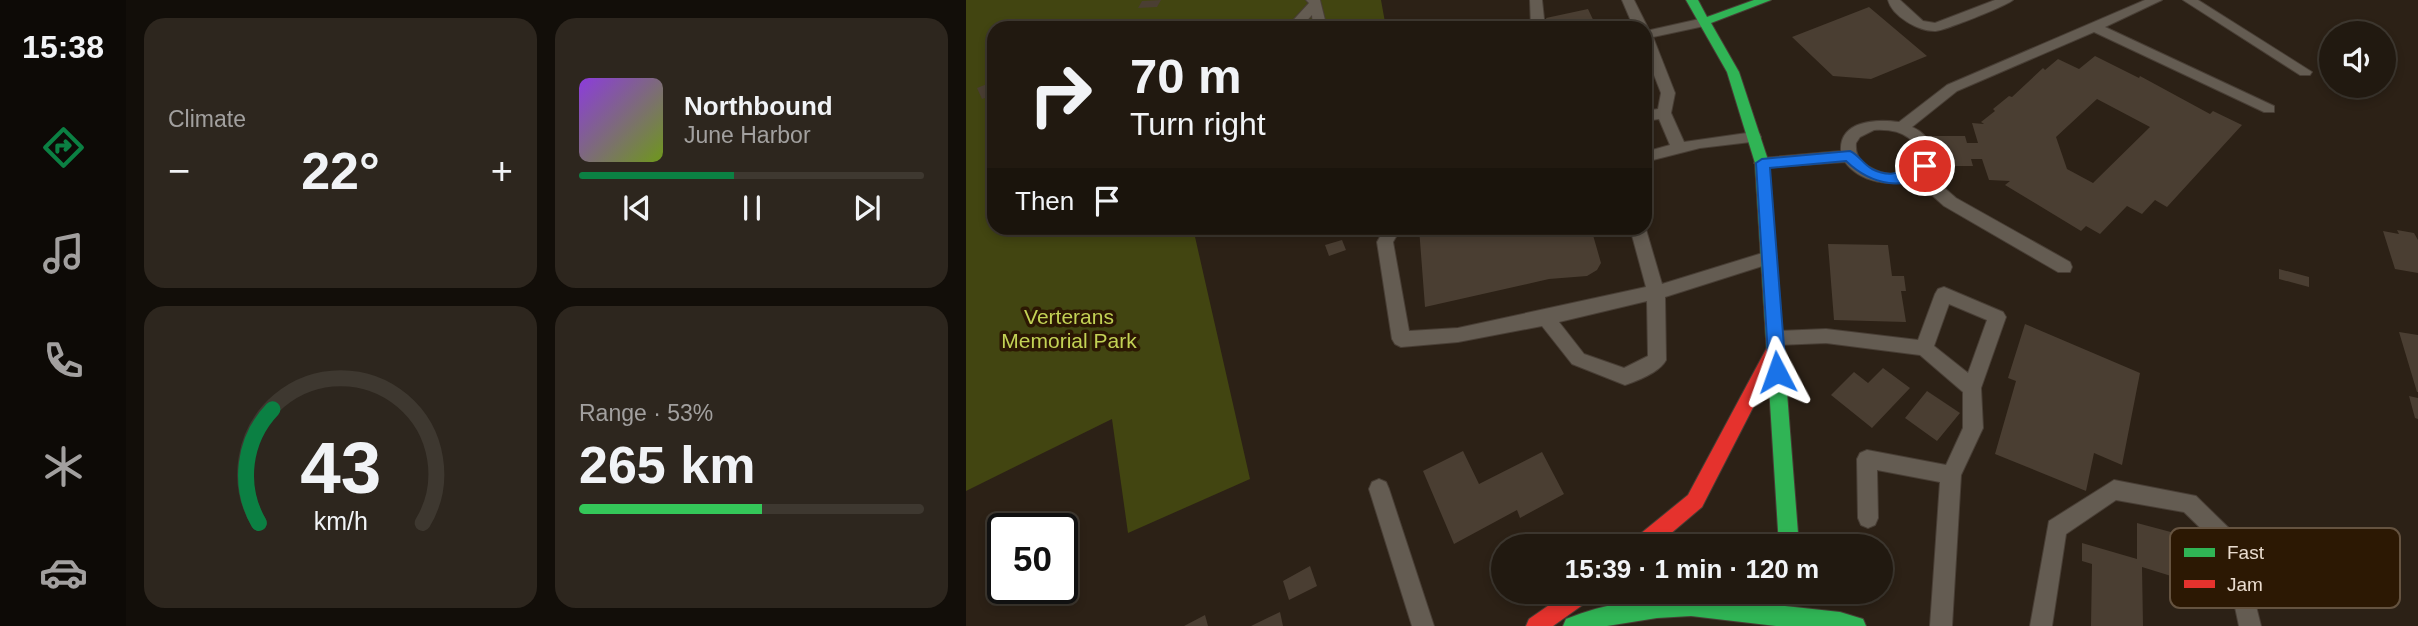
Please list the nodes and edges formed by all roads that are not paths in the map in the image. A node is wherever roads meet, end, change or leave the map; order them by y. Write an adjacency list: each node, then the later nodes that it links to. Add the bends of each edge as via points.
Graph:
1 (1536, 0): 12 (lane)
2 (1628, 0): 13 (lane)
3 (1692, 0): 14 (main road)
4 (1765, 0): 14 (main road)
5 (1894, 0): 6 (lane, via 1919,24 1936,27)
6 (2007, 0)
7 (2156, 0): 15 (lane)
8 (2189, 0): 18 (lane)
9 (1314, 1): 10 (lane); 11 (lane)
10 (1298, 21)
11 (1318, 21)
12 (1538, 21)
13 (1638, 21)
14 (1704, 22): 16 (lane); 23 (main road, via 1733,72)
15 (2094, 27): 19 (lane); 22 (lane, via 1952,88)
16 (1652, 33)
17 (1652, 53): 20 (lane, via 1668,93)
18 (2305, 72)
19 (2269, 109)
20 (1664, 113): 21 (lane); 24 (lane)
21 (1652, 115)
22 (1902, 127): 26 (lane, via 1877,124 1856,131 1850,138); 28 (lane, via 1922,139 1927,148 1925,166)
23 (1754, 137): 24 (lane); 27 (main road)
24 (1679, 148): 25 (lane)
25 (1652, 155)
26 (1850, 156): 27 (lane); 28 (lane, via 1866,172 1879,177)
27 (1762, 163): 31 (main road)
28 (1917, 173): 32 (lane, via 1950,202)
29 (1389, 235): 34 (lane, via 1385,242 1401,339 1458,335)
30 (1640, 235): 33 (lane)
31 (1769, 257): 33 (lane); 35 (main road)
32 (2064, 267)
33 (1656, 292): 34 (lane); 34 (lane, via 1657,360 1625,376 1578,359)
34 (1546, 318)
35 (1776, 342): 36 (lane, via 1826,335); 42 (main road, via 1695,501); 43 (main road)
36 (1924, 348): 37 (lane); 37 (lane, via 1944,294 1997,317)
37 (1972, 388): 38 (lane, via 1973,428)
38 (1951, 475): 40 (lane, via 1867,458); 51 (lane)
39 (1379, 489): 47 (lane)
40 (1868, 517)
41 (2215, 528): 52 (lane, via 2189,503 2114,490 2056,528)
42 (1655, 534)
43 (1788, 534)
44 (1567, 604): 48 (main road)
45 (2246, 608): 53 (lane)
46 (1794, 616): 49 (main road, via 1706,606 1665,607); 50 (main road)
47 (1423, 626)
48 (1536, 626)
49 (1573, 626)
50 (1856, 626)
51 (1941, 626)
52 (2041, 626)
53 (2250, 626)

